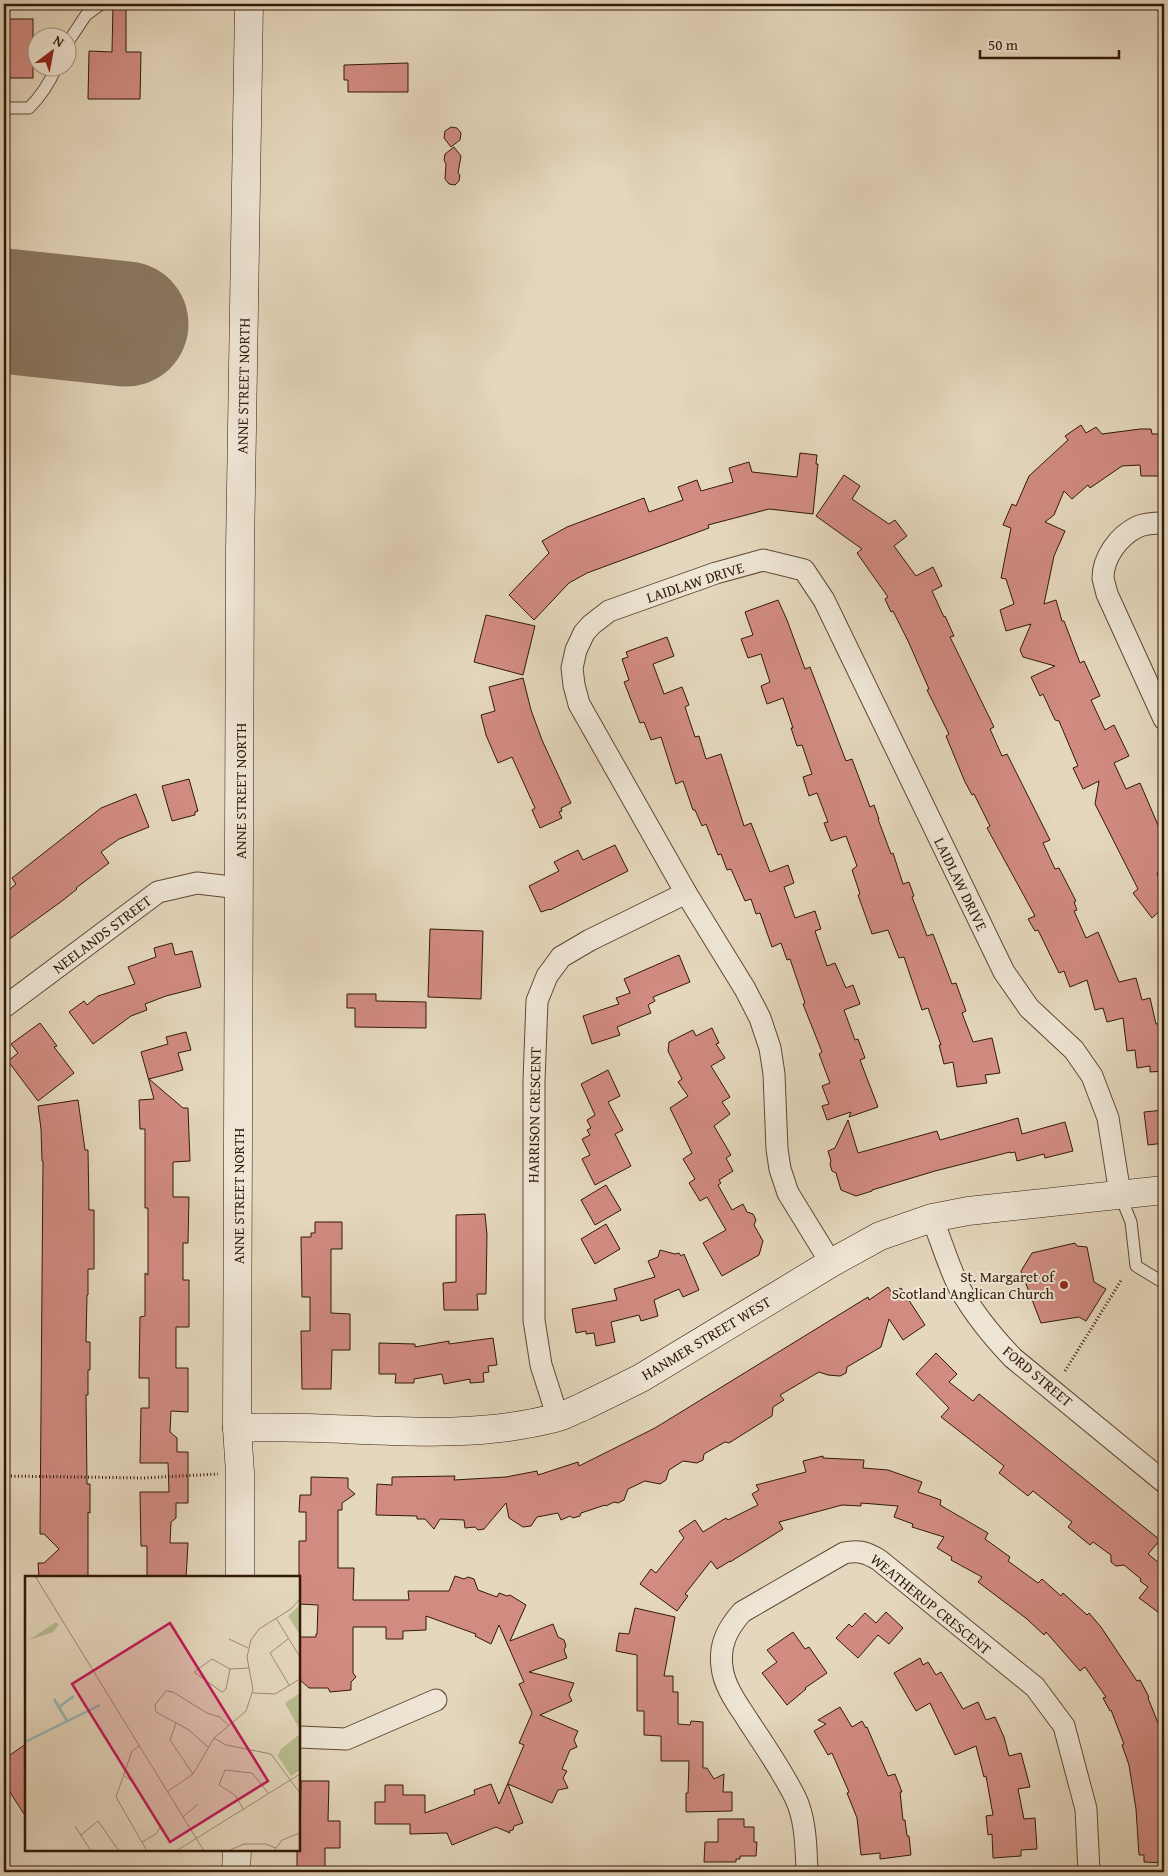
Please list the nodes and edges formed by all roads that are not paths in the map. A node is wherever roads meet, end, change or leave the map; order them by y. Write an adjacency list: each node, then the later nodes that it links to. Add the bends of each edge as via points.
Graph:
1 (101, 4): 3 (lane, via 86,15)
2 (249, 4): 8 (street, ANNE STREET NORTH, via 240,550)
3 (77, 28)
4 (51, 78): 5 (lane, via 29,108)
5 (4, 108)
6 (1164, 523): 7 (street, via 1138,526 1123,536 1107,560 1103,577 1107,594)
7 (1164, 719)
8 (240, 888): 10 (street, NEELANDS STREET, via 197,883 158,892); 17 (street, ANNE STREET NORTH)
9 (686, 893): 12 (street, LAIDLAW DRIVE, via 579,704 572,668 579,641 591,625 610,611 716,573 763,560 804,570 824,600 1004,972 1029,1008 1074,1050 1092,1076 1108,1118); 14 (street, LAIDLAW DRIVE, via 760,1018 774,1074 780,1169 788,1193); 16 (street, HARRISON CRESCENT, via 562,957 547,976 537,1001 534,1320 542,1365)
10 (4, 1007)
11 (1164, 1190): 12 (street, HANMER STREET WEST)
12 (1120, 1194): 13 (street, HANMER STREET WEST); 15 (lane, via 1131,1222 1136,1266)
13 (932, 1218): 14 (street, HANMER STREET WEST, via 880,1236); 18 (street, FORD STREET, via 958,1285 976,1316 995,1339 1013,1358)
14 (831, 1263): 16 (street, HANMER STREET WEST, via 641,1378)
15 (1164, 1283)
16 (558, 1418): 17 (street, HANMER STREET WEST, via 451,1432 273,1426)
17 (237, 1428): 19 (street, ANNE STREET NORTH)
18 (1164, 1482)
19 (240, 1576)
20 (436, 1700): 21 (street, via 346,1738)
21 (300, 1737)
22 (237, 1851): 23 (street)
23 (236, 1872)
24 (807, 1872): 25 (street, WEATHERUP CRESCENT, via 803,1826 796,1799 730,1692 722,1669 722,1650 730,1624 742,1612 856,1550 868,1552 879,1560 1035,1687 1064,1726 1086,1809)
25 (1090, 1872)

